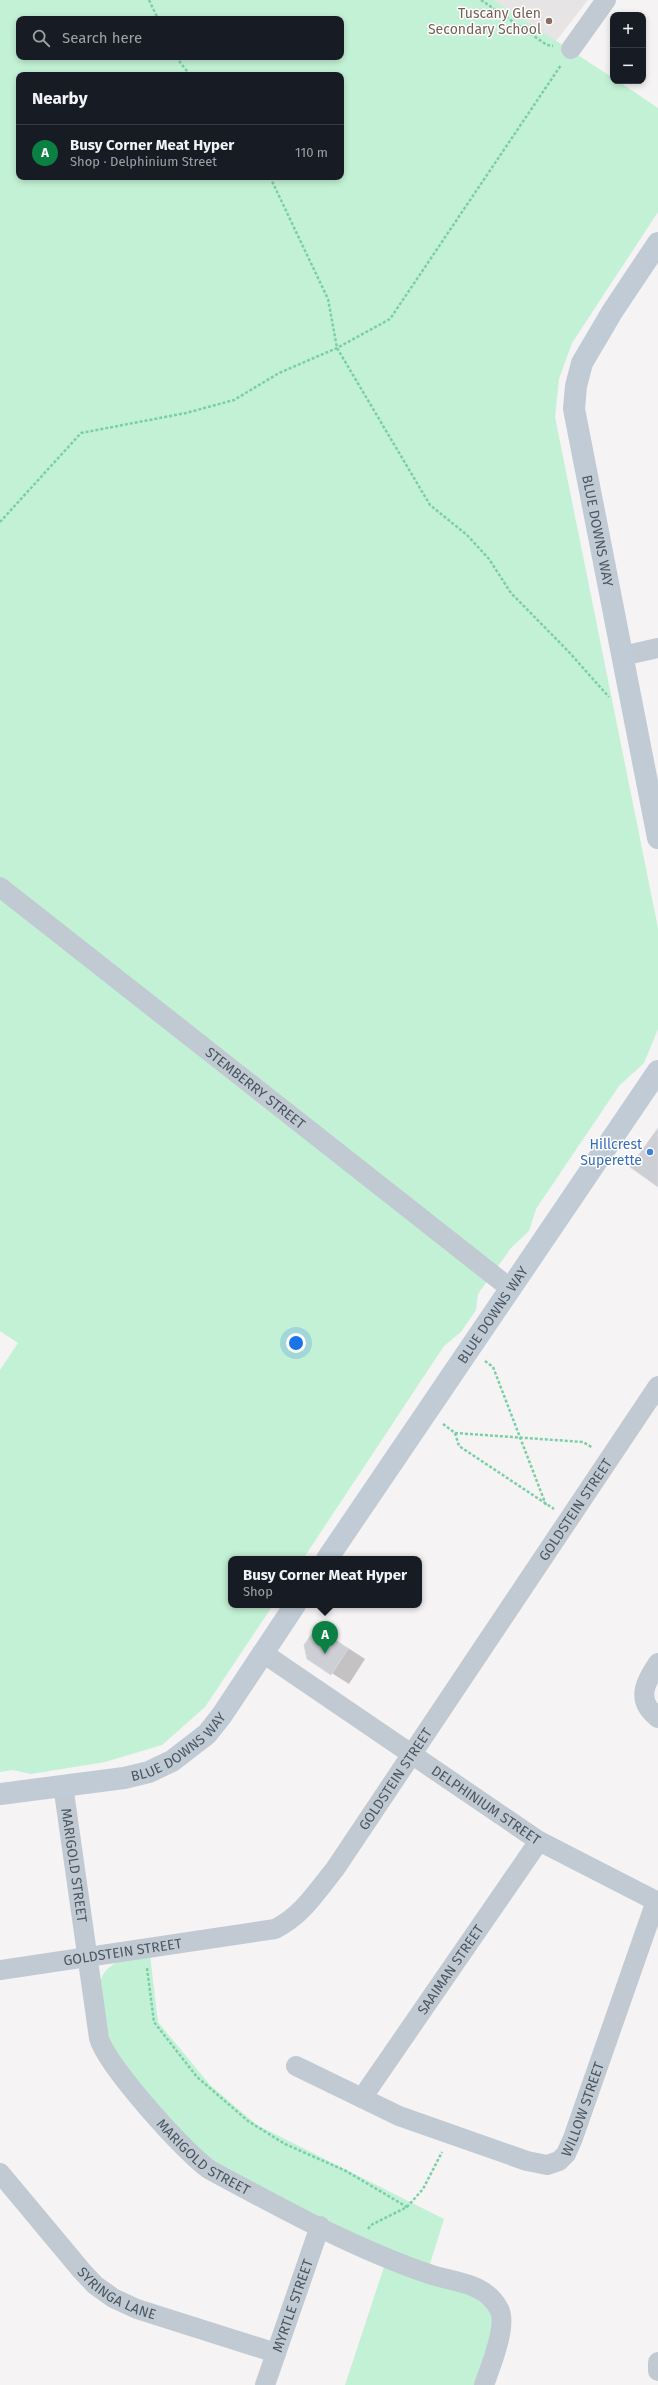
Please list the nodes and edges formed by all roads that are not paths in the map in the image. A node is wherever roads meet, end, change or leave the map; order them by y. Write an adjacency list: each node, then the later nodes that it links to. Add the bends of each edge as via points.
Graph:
1 (606, 0): 2 (street)
2 (571, 49)
3 (658, 243): 5 (street, BLUE DOWNS WAY, via 582,363 576,386 574,409)
4 (658, 648): 5 (street)
5 (622, 656): 6 (street, BLUE DOWNS WAY)
6 (658, 838)
7 (0, 887): 9 (street, STEMBERRY STREET)
8 (658, 1071): 9 (street, BLUE DOWNS WAY)
9 (511, 1289): 11 (street, BLUE DOWNS WAY)
10 (658, 1386): 16 (street, GOLDSTEIN STREET)
11 (329, 1556)
12 (294, 1608): 13 (street, BLUE DOWNS WAY)
13 (263, 1653): 16 (street, DELPHINIUM STREET); 17 (street, BLUE DOWNS WAY, via 207,1734 178,1757 149,1772 124,1778)
14 (658, 1663): 15 (street, via 646,1681 643,1693 646,1704)
15 (658, 1718)
16 (413, 1753): 19 (street, DELPHINIUM STREET); 21 (street, GOLDSTEIN STREET, via 335,1869 290,1922 275,1929)
17 (63, 1785): 18 (street, BLUE DOWNS WAY); 21 (street, MARIGOLD STREET)
18 (0, 1794)
19 (540, 1841): 20 (street, DELPHINIUM STREET); 24 (street, SAAIMAN STREET)
20 (657, 1902): 24 (street, WILLOW STREET, via 566,2154 559,2161 547,2165 527,2161 399,2116)
21 (88, 1958): 22 (street, GOLDSTEIN STREET); 26 (street, MARIGOLD STREET, via 99,2038 104,2052 186,2151 210,2170)
22 (0, 1970)
23 (296, 2066): 24 (street, WILLOW STREET)
24 (362, 2098)
25 (0, 2173): 27 (street, SYRINGA LANE, via 81,2270 95,2285 113,2298 137,2309)
26 (320, 2226): 27 (street, MYRTLE STREET); 31 (street, MARIGOLD STREET, via 390,2260 476,2287 491,2297 502,2318 499,2337)
27 (276, 2353): 30 (street, MYRTLE STREET)
28 (658, 2362): 29 (street)
29 (658, 2371)
30 (265, 2385)
31 (484, 2385)

